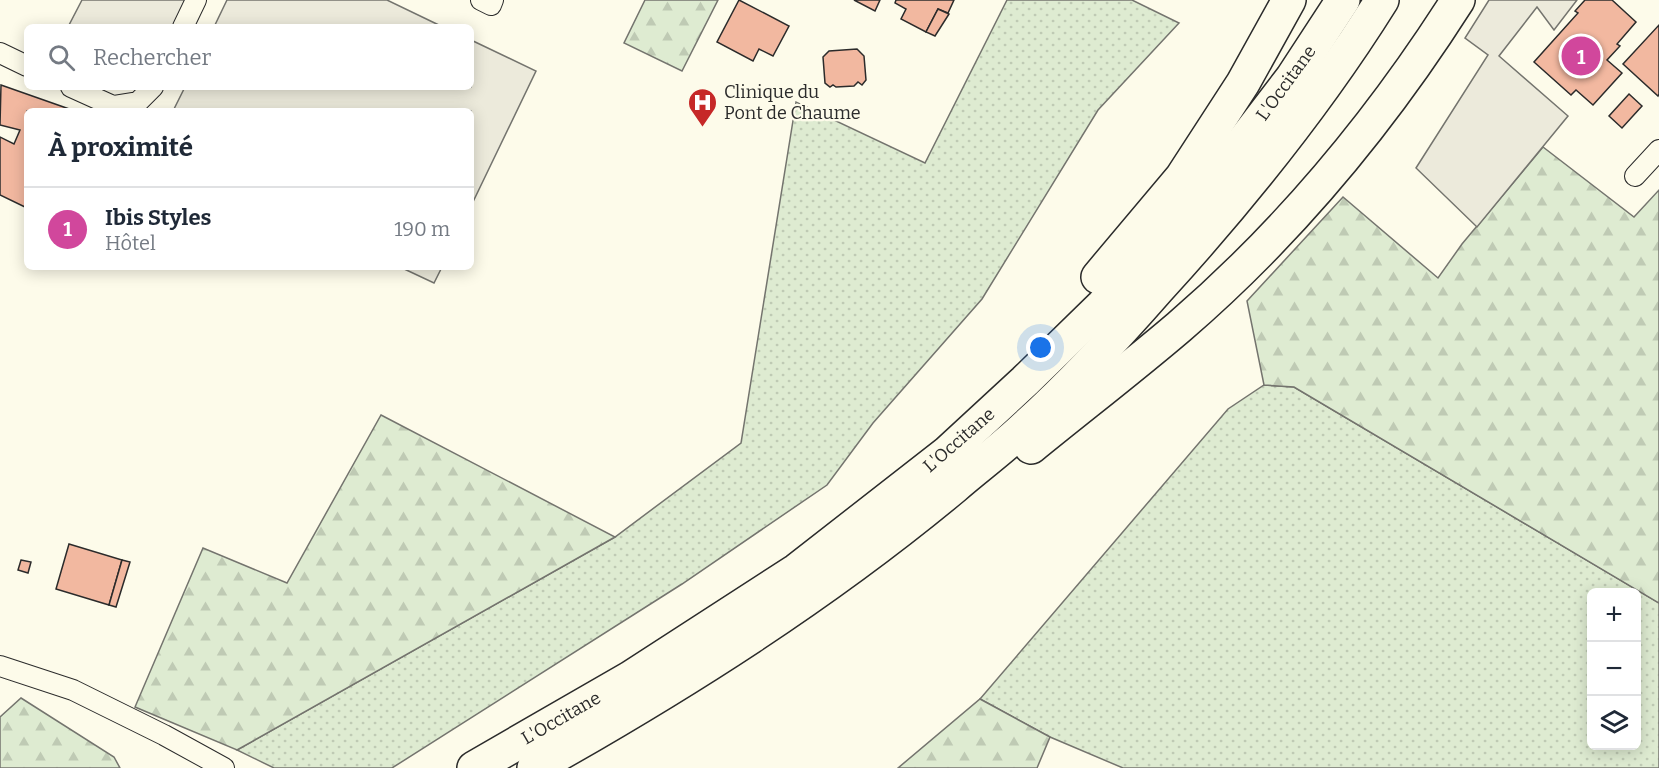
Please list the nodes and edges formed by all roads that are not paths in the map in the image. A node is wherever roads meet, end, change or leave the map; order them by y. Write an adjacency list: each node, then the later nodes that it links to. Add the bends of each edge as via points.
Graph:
1 (196, 0): 8 (street)
2 (481, 0): 3 (street, via 491,5)
3 (493, 0)
4 (1288, 0): 15 (highway, via 1244,83 1182,177 1107,268 1025,355)
5 (1343, 0): 15 (highway, L'Occitane, via 1292,78 1210,185 1103,305)
6 (1382, 0): 16 (highway, L'Occitane, via 1286,138 1214,228 1024,428)
7 (1458, 0): 16 (highway, via 1425,53 1371,125 1250,260 1180,326 997,475)
8 (184, 24)
9 (0, 53): 10 (street)
10 (24, 65)
11 (78, 90): 12 (street, via 113,106 138,102)
12 (150, 90)
13 (1659, 150): 14 (street)
14 (1635, 176)
15 (947, 453): 19 (highway, L'Occitane, via 797,570 630,678)
16 (897, 534): 20 (highway, L'Occitane, via 693,675)
17 (0, 666): 18 (street, via 73,690)
18 (224, 768)
19 (474, 768)
20 (534, 768)

